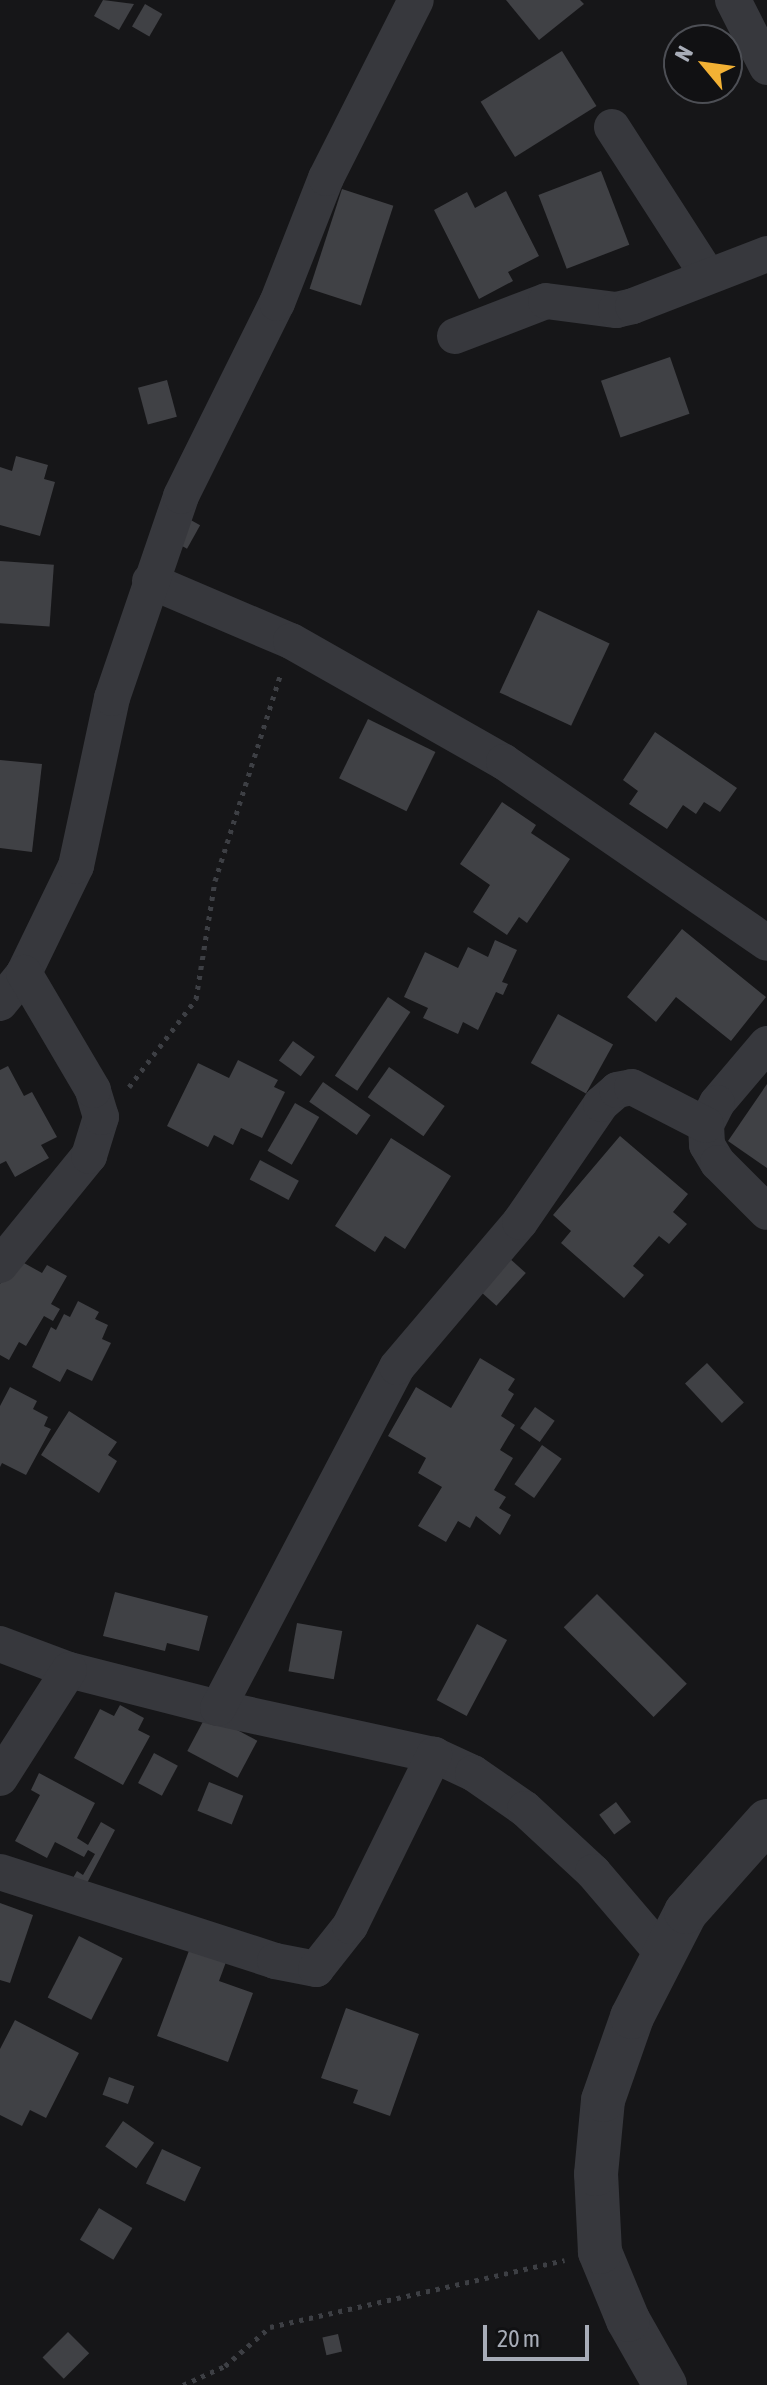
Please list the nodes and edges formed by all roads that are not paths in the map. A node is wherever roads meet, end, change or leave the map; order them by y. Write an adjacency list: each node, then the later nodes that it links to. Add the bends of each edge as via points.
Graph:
1 (416, 0): 8 (street, via 326,178 277,303 211,428)
2 (733, 0): 3 (street)
3 (767, 67)
4 (612, 127): 6 (street)
5 (767, 254): 6 (street)
6 (708, 276): 7 (street, via 616,310 546,301)
7 (455, 336)
8 (150, 581): 9 (street, via 291,641 504,762); 10 (street, via 112,698 76,866)
9 (767, 943)
10 (24, 973): 11 (street); 15 (street, via 93,1090 101,1117 89,1156)
11 (0, 1003)
12 (767, 1044): 13 (street, via 739,1074)
13 (706, 1125): 14 (street, via 707,1145 718,1163); 18 (street, via 632,1087 617,1090 601,1104 520,1222 397,1367)
14 (767, 1212)
15 (0, 1265)
16 (0, 1644): 17 (street)
17 (69, 1670): 18 (street); 20 (street)
18 (218, 1708): 19 (street)
19 (434, 1755): 22 (street, via 350,1926 316,1969 275,1961); 23 (street, via 473,1773 525,1809 593,1872)
20 (0, 1778)
21 (767, 1821): 23 (street, via 686,1912)
22 (0, 1872)
23 (663, 1954): 24 (street, via 613,2062 603,2100 596,2174 600,2252 628,2320)
24 (665, 2385)

